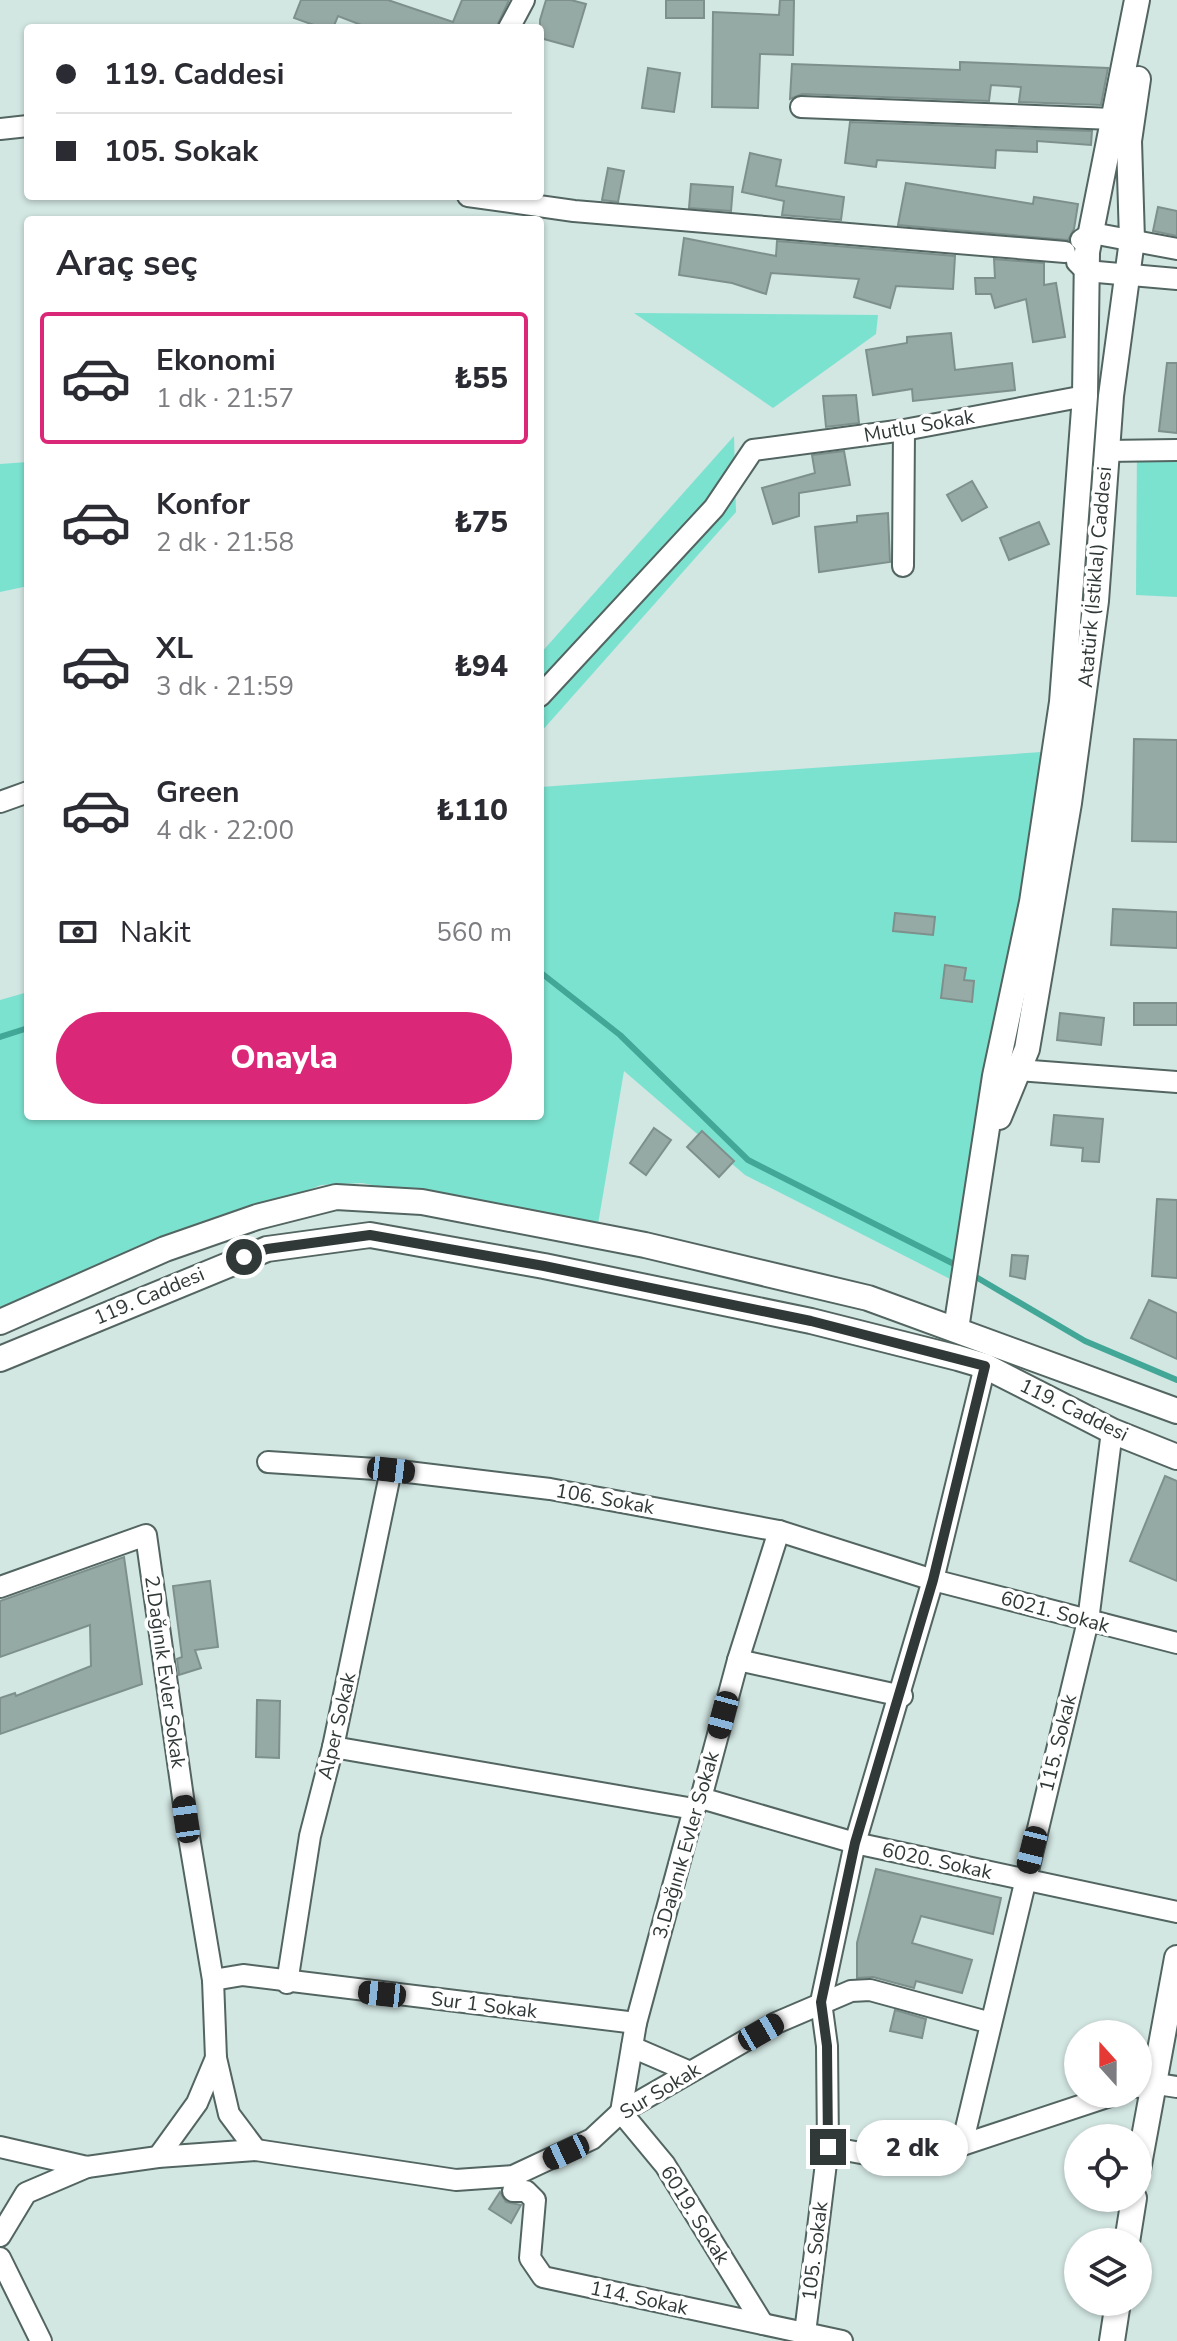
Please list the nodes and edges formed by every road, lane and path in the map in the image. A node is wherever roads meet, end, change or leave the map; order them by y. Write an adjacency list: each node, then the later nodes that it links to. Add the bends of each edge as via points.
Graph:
1 (524, 0): 4 (street)
2 (1137, 0): 6 (street, Atatürk (İstiklal) Caddesi)
3 (1150, 0): 11 (street, Atatürk (İstiklal) Caddesi, via 1129,141)
4 (511, 24)
5 (801, 107): 6 (street)
6 (1114, 119): 10 (street, Atatürk (İstiklal) Caddesi)
7 (24, 126): 8 (street)
8 (0, 129)
9 (496, 200): 13 (street)
10 (1092, 233): 11 (street); 13 (street); 14 (street, Atatürk (İstiklal) Caddesi)
11 (1132, 240): 12 (street); 15 (street, Atatürk (İstiklal) Caddesi)
12 (1177, 249)
13 (1065, 252): 14 (street)
14 (1086, 271): 15 (street); 17 (street, Atatürk (İstiklal) Caddesi)
15 (1127, 275): 16 (street); 20 (street, Atatürk (İstiklal) Caddesi)
16 (1177, 279)
17 (1085, 396): 18 (street, Mutlu Sokak); 27 (street, Atatürk (İstiklal) Caddesi, via 1062,702)
18 (904, 430): 21 (street); 22 (street, Mutlu Sokak, via 753,450 714,508)
19 (1177, 450): 20 (street)
20 (1106, 451): 25 (street, Atatürk (İstiklal) Caddesi, via 1096,601 1069,803 1027,1049)
21 (903, 566)
22 (544, 692)
23 (24, 793): 24 (street)
24 (0, 802)
25 (1018, 1070): 26 (street); 27 (street, Atatürk (İstiklal) Caddesi)
26 (1177, 1082)
27 (987, 1145): 29 (street, Atatürk (İstiklal) Caddesi)
28 (0, 1322): 29 (street, 119. Caddesi, via 197,1236 336,1197 422,1202 645,1245 868,1298)
29 (956, 1329): 32 (street, 119. Caddesi)
30 (0, 1359): 31 (street, 119. Caddesi, via 267,1249 370,1235 811,1321)
31 (985, 1366): 33 (street, 119. Caddesi); 38 (street, 105. Sokak)
32 (1177, 1411)
33 (1112, 1431): 34 (street, 119. Caddesi); 40 (street, 115. Sokak)
34 (1177, 1457)
35 (268, 1462): 36 (street, 106. Sokak)
36 (391, 1470): 37 (street, 106. Sokak, via 550,1489); 44 (street, Alper Sokak)
37 (779, 1531): 38 (street, 106. Sokak); 42 (street, 3.Dağınık Evler Sokak)
38 (933, 1580): 40 (street, 6021. Sokak); 43 (street, 105. Sokak)
39 (0, 1587): 50 (street, 2.Dağınık Evler Sokak, via 146,1535)
40 (1088, 1621): 41 (street, 6021. Sokak); 47 (street, 115. Sokak)
41 (1177, 1643)
42 (738, 1660): 43 (street); 45 (street, 3.Dağınık Evler Sokak)
43 (902, 1696): 46 (street, 105. Sokak)
44 (333, 1747): 45 (street, 6020. Sokak); 51 (street, Alper Sokak, via 310,1836)
45 (697, 1804): 46 (street, 6020. Sokak); 53 (street, 3.Dağınık Evler Sokak)
46 (855, 1843): 47 (street, 6020. Sokak); 52 (street, 105. Sokak)
47 (1025, 1879): 48 (street, 6020. Sokak); 54 (street, 115. Sokak)
48 (1177, 1912)
49 (1177, 1958): 56 (street)
50 (213, 1980): 51 (street, Sur 1 Sokak, via 243,1975); 57 (street, 2.Dağınık Evler Sokak)
51 (287, 1983): 53 (street, Sur 1 Sokak)
52 (821, 2002): 54 (street, Sur Sokak, via 870,1990); 58 (street, Sur Sokak); 65 (street, 105. Sokak)
53 (636, 2023): 55 (street)
54 (991, 2023): 63 (street, 115. Sokak)
55 (632, 2047): 58 (street); 62 (street)
56 (1152, 2057)
57 (216, 2058): 66 (street, 2.Dağınık Evler Sokak, via 229,2114); 67 (street, 2.Dağınık Evler Sokak, via 197,2103)
58 (690, 2072): 62 (street, Sur Sokak)
59 (1152, 2085): 60 (street)
60 (1177, 2087)
61 (1074, 2108): 63 (street)
62 (621, 2112): 66 (street, Sur Sokak, via 592,2139 513,2176 456,2180); 73 (street, 6019. Sokak, via 665,2165)
63 (962, 2145): 65 (street, via 899,2160)
64 (0, 2147): 68 (street, Sur Sokak)
65 (828, 2147): 74 (street, 105. Sokak)
66 (256, 2150): 67 (street, Sur Sokak)
67 (158, 2157): 68 (street, Sur Sokak)
68 (87, 2167): 70 (street, Sur Sokak, via 26,2193)
69 (513, 2191): 73 (street, 114. Sokak, via 526,2191 535,2200 530,2258 543,2277)
70 (0, 2236)
71 (0, 2258): 75 (street)
72 (1116, 2316): 77 (street)
73 (763, 2324): 74 (street, 114. Sokak)
74 (804, 2337): 76 (street, 114. Sokak)
75 (41, 2341)
76 (842, 2341)
77 (1112, 2341)

